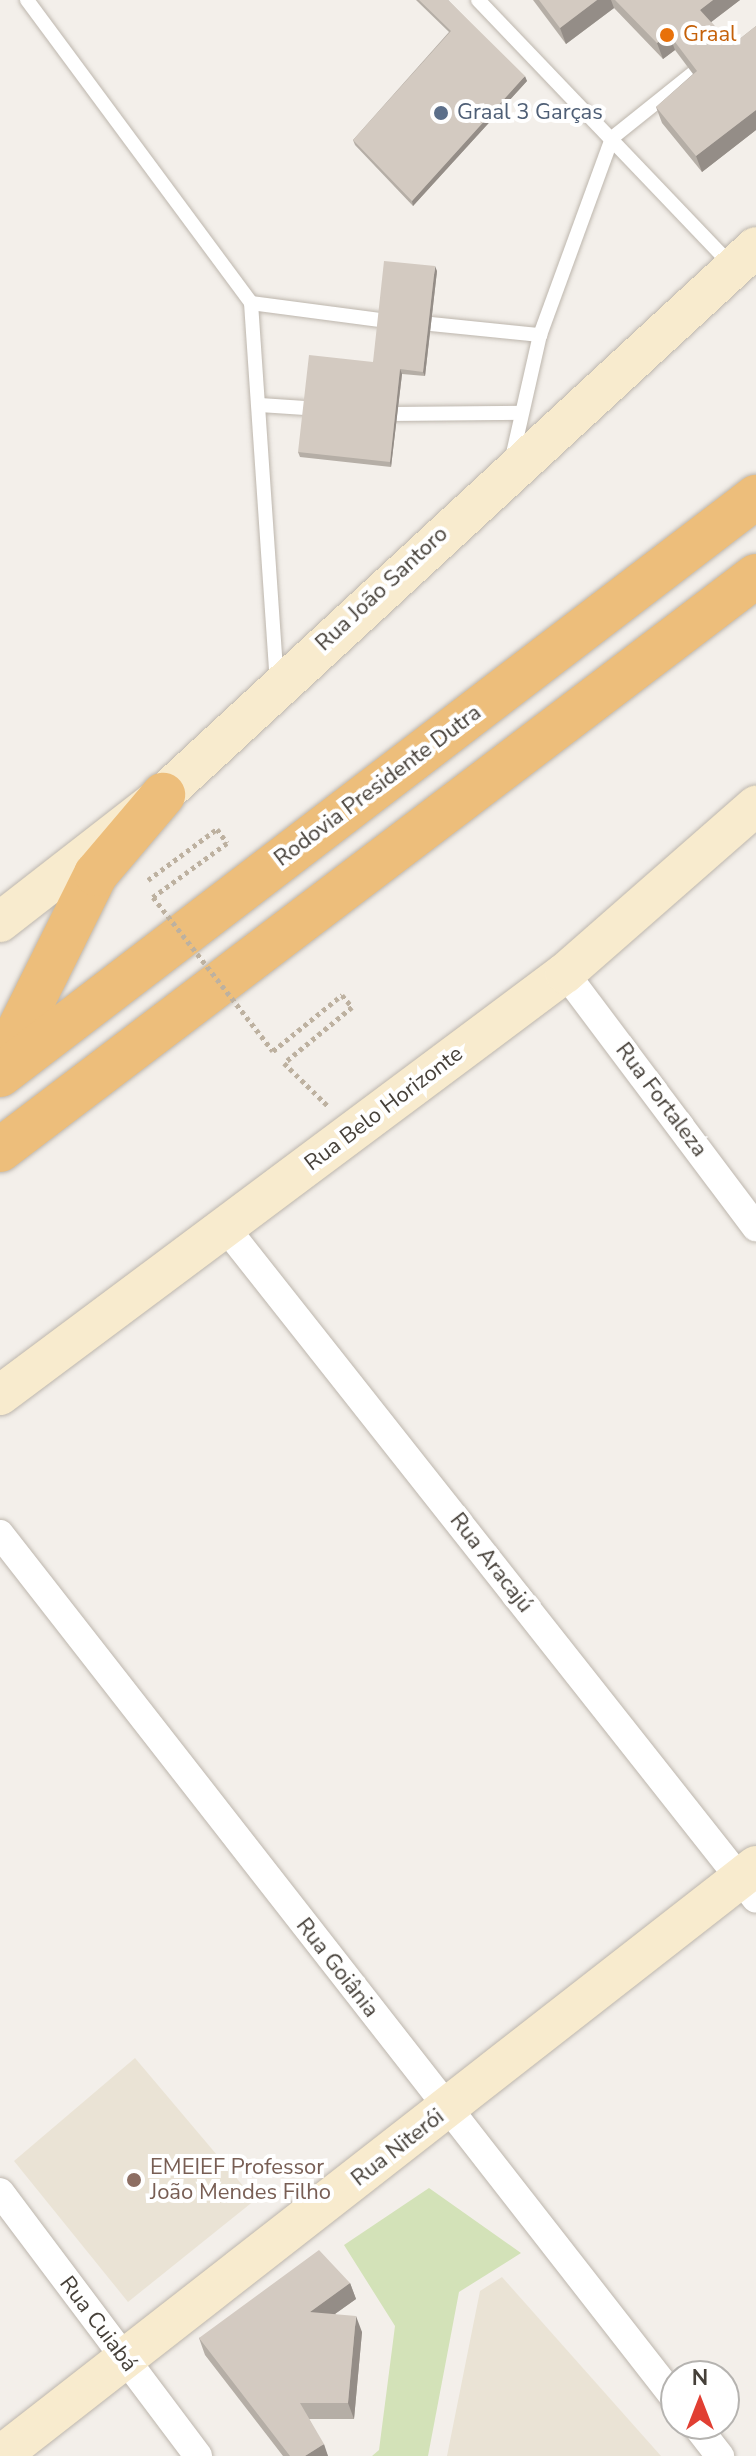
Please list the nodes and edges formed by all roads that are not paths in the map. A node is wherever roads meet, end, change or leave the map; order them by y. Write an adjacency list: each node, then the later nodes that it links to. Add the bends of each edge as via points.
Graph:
1 (27, 0): 6 (lane)
2 (478, 0): 4 (lane)
3 (693, 73): 4 (lane)
4 (612, 138): 5 (lane); 9 (lane)
5 (744, 257): 14 (street, Rua João Santoro)
6 (251, 303): 7 (lane); 10 (lane)
7 (380, 320)
8 (431, 324): 9 (lane)
9 (540, 335): 12 (lane)
10 (260, 405): 11 (lane); 17 (lane)
11 (305, 408)
12 (521, 413): 13 (lane); 14 (lane)
13 (397, 414)
14 (509, 472): 17 (street, Rua João Santoro)
15 (756, 497): 23 (highway, Rodovia Presidente Dutra)
16 (756, 576): 24 (highway)
17 (278, 686): 18 (street, Rua João Santoro)
18 (163, 795): 20 (street, Rua João Santoro); 22 (highway, via 96,874 14,1039)
19 (756, 806): 21 (street, Rua Belo Horizonte)
20 (0, 922)
21 (565, 973): 25 (street, Rua Belo Horizonte); 26 (street, Rua Fortaleza)
22 (0, 1056)
23 (0, 1075)
24 (0, 1150)
25 (225, 1227): 27 (street, Rua Belo Horizonte); 29 (street, Rua Aracajú)
26 (756, 1227)
27 (0, 1395)
28 (0, 1534): 30 (street, Rua Goiânia)
29 (751, 1881): 30 (street, Rua Niterói)
30 (447, 2110): 32 (street, Rua Niterói); 33 (street, Rua Goiânia)
31 (0, 2192): 32 (street, Rua Cuiabá)
32 (125, 2360): 35 (street, Rua Niterói); 36 (street, Rua Cuiabá)
33 (660, 2380)
34 (708, 2440): 37 (street)
35 (0, 2456)
36 (198, 2456)
37 (720, 2456)

